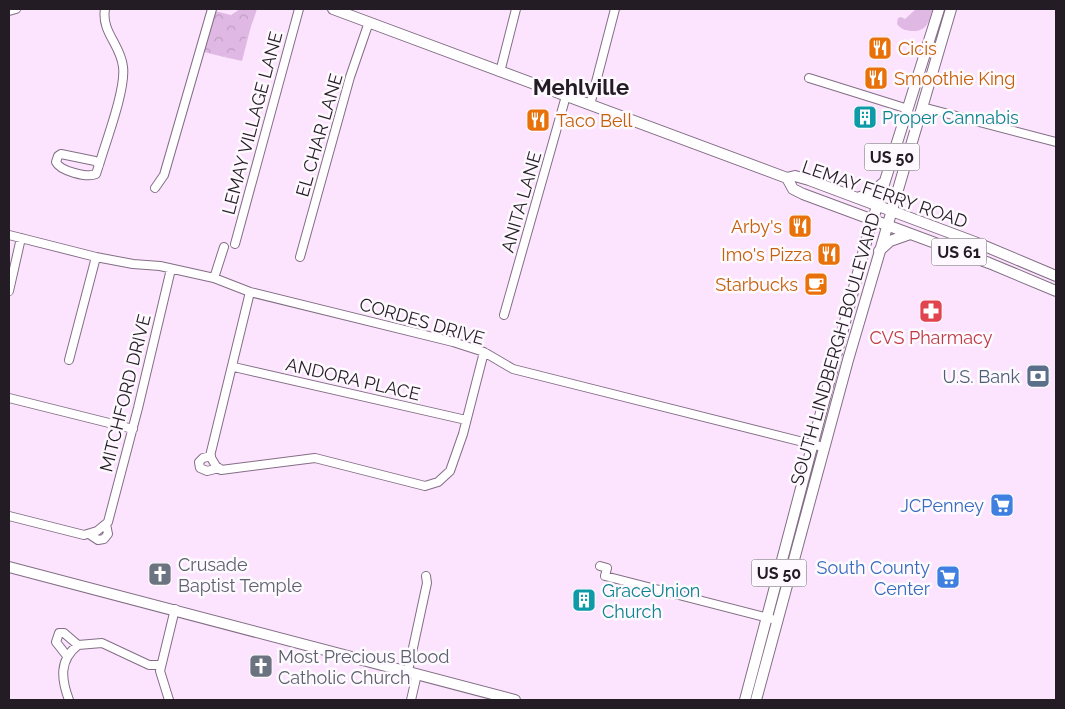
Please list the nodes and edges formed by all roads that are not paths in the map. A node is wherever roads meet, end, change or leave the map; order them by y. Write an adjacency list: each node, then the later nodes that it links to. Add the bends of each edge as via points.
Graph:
1 (16, 9): 10 (street)
2 (104, 9): 19 (street, via 106,30 122,61 124,76)
3 (212, 9): 22 (street, via 164,175)
4 (298, 9): 35 (street, LEMAY VILLAGE LANE)
5 (333, 9): 11 (main road, LEMAY FERRY ROAD)
6 (516, 9): 12 (street)
7 (616, 9): 15 (street)
8 (939, 9): 17 (main road, SOUTH LINDBERGH BOULEVARD / US 50)
9 (950, 9): 16 (main road, SOUTH LINDBERGH BOULEVARD / US 50)
10 (9, 11)
11 (369, 22): 12 (main road, LEMAY FERRY ROAD); 39 (street, EL CHAR LANE, via 350,77)
12 (500, 72): 14 (main road, LEMAY FERRY ROAD)
13 (809, 78): 17 (street)
14 (566, 96): 15 (main road, LEMAY FERRY ROAD); 46 (street, ANITA LANE)
15 (590, 105): 20 (main road, LEMAY FERRY ROAD)
16 (922, 107): 18 (street); 23 (main road, SOUTH LINDBERGH BOULEVARD / US 50)
17 (908, 109): 21 (main road, SOUTH LINDBERGH BOULEVARD / US 50)
18 (1056, 142)
19 (99, 165): 19 (street, via 96,174 90,176 60,168 56,159 61,154 95,161)
20 (787, 178): 24 (main road, LEMAY FERRY ROAD, via 795,176); 27 (main road, LEMAY FERRY ROAD, via 793,189)
21 (884, 182): 24 (main road, via 870,194); 25 (main road, SOUTH LINDBERGH BOULEVARD / US 50)
22 (155, 188)
23 (896, 193): 26 (main road, SOUTH LINDBERGH BOULEVARD / US 50); 28 (main road)
24 (857, 198): 25 (main road, LEMAY FERRY ROAD)
25 (877, 206): 26 (main road, LEMAY FERRY ROAD / US 61); 29 (main road, SOUTH LINDBERGH BOULEVARD / US 50)
26 (890, 210): 28 (main road, LEMAY FERRY ROAD / US 61); 30 (main road, SOUTH LINDBERGH BOULEVARD / US 50)
27 (851, 212): 29 (main road, LEMAY FERRY ROAD); 33 (main road)
28 (911, 218): 41 (main road, LEMAY FERRY ROAD / US 61)
29 (873, 220): 30 (main road, LEMAY FERRY ROAD); 33 (main road, SOUTH LINDBERGH BOULEVARD / US 50)
30 (886, 224): 31 (main road, LEMAY FERRY ROAD / US 61); 37 (main road, SOUTH LINDBERGH BOULEVARD / US 50)
31 (910, 234): 37 (main road); 44 (main road, LEMAY FERRY ROAD / US 61)
32 (9, 235): 34 (street, CORDES DRIVE)
33 (868, 235): 53 (main road, SOUTH LINDBERGH BOULEVARD / US 50)
34 (20, 238): 38 (street, CORDES DRIVE); 43 (street)
35 (235, 244)
36 (224, 247): 42 (street)
37 (878, 251): 53 (main road, SOUTH LINDBERGH BOULEVARD / US 50)
38 (96, 257): 40 (street, CORDES DRIVE); 48 (street)
39 (300, 257)
40 (171, 269): 42 (street, CORDES DRIVE); 52 (street, MITCHFORD DRIVE)
41 (1056, 276)
42 (214, 278): 45 (street, CORDES DRIVE)
43 (9, 291)
44 (1056, 291)
45 (250, 292): 47 (street, CORDES DRIVE); 49 (street)
46 (504, 315)
47 (484, 352): 51 (street); 53 (street, CORDES DRIVE, via 513,369)
48 (69, 360)
49 (234, 367): 51 (street, ANDORA PLACE); 51 (street, via 214,463 314,458 425,486 438,482 450,471)
50 (9, 398): 52 (street)
51 (466, 420)
52 (133, 429): 54 (street, MITCHFORD DRIVE, via 106,524 97,531 89,534 72,532)
53 (818, 446): 59 (main road, SOUTH LINDBERGH BOULEVARD / US 50)
54 (9, 516)
55 (600, 566): 59 (street, via 607,568 605,576)
56 (9, 567): 58 (main road)
57 (426, 576): 63 (street)
58 (175, 609): 62 (street); 63 (main road)
59 (772, 619): 68 (main road, SOUTH LINDBERGH BOULEVARD / US 50); 69 (main road, SOUTH LINDBERGH BOULEVARD / US 50)
60 (78, 645): 61 (street); 61 (street, via 64,633 59,633 56,642); 62 (street, via 102,643 150,665)
61 (67, 656): 64 (street, via 62,670)
62 (160, 665): 65 (street, via 160,676)
63 (412, 673): 66 (street); 67 (main road)
64 (69, 700)
65 (169, 700)
66 (411, 700)
67 (515, 700)
68 (745, 700)
69 (756, 700)

